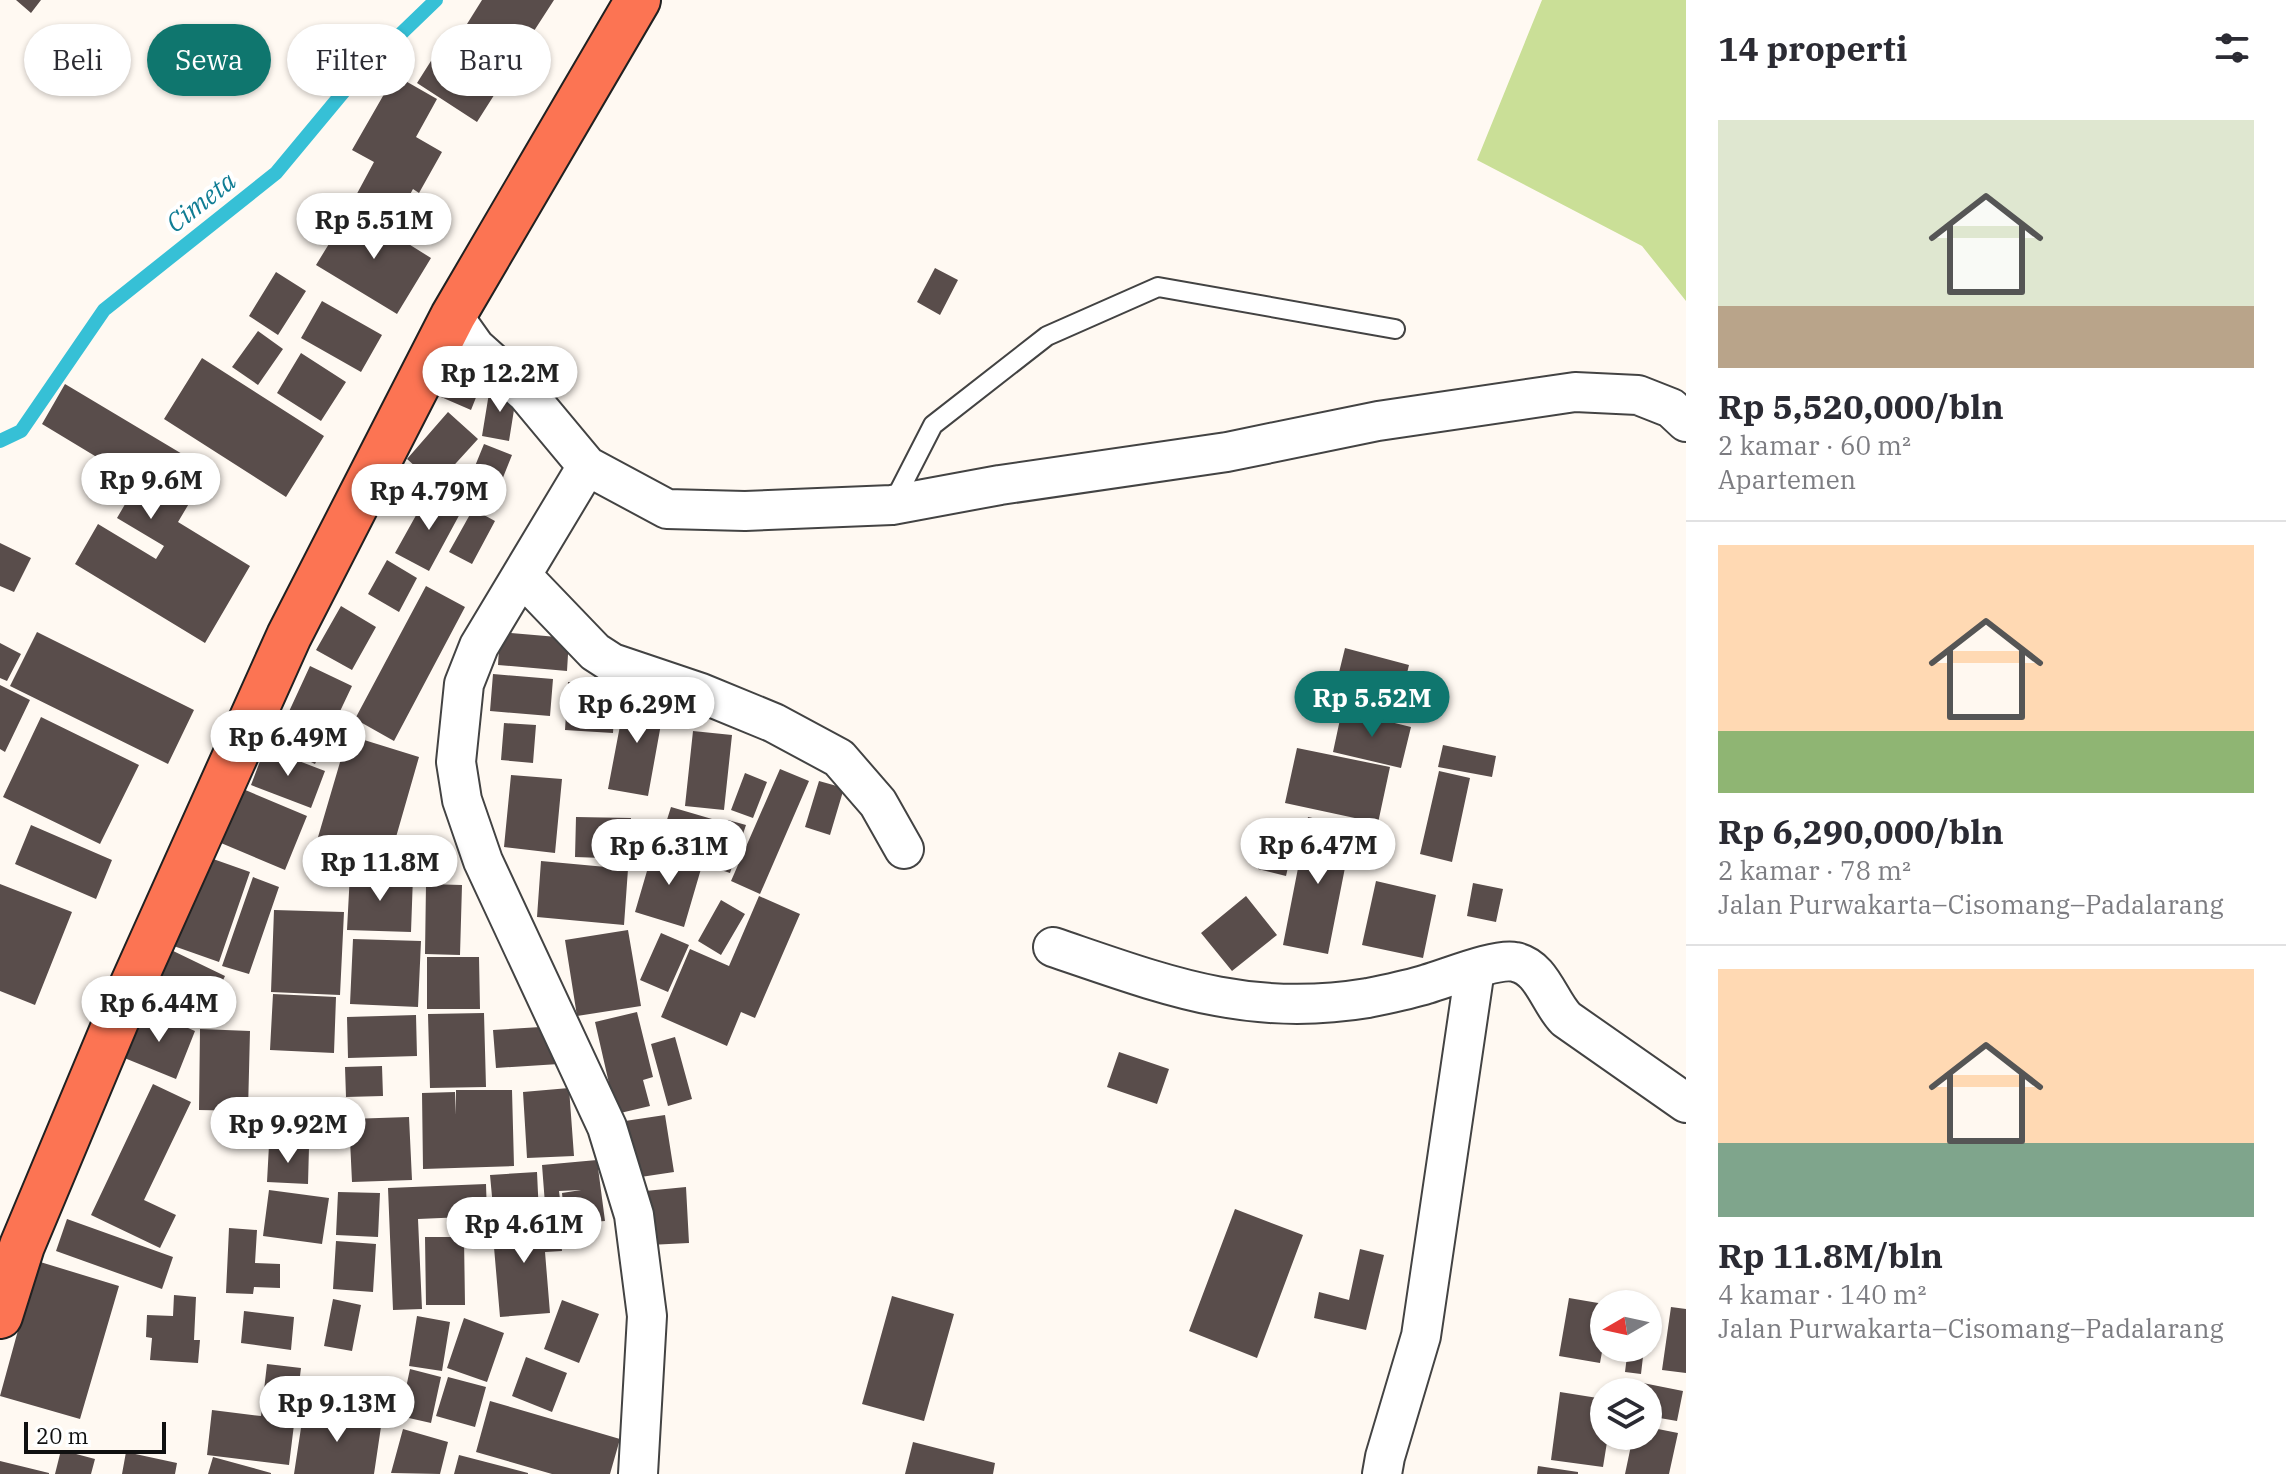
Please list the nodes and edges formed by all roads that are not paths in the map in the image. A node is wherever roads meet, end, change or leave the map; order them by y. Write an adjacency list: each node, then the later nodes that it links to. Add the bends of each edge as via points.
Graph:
1 (638, 0): 2 (highway)
2 (453, 316): 5 (street, via 475,347 527,394); 12 (highway, via 289,636 117,1019 22,1246)
3 (1395, 329): 6 (lane, via 1158,287 1047,336 933,425)
4 (1686, 422): 6 (street, via 1671,408 1638,395 1575,392)
5 (587, 466): 6 (street, via 667,509); 7 (street)
6 (892, 505)
7 (522, 576): 8 (street, via 612,663 760,717 839,758 878,803); 13 (street, via 479,646 464,684 456,762 462,800 483,861 607,1127 634,1215 647,1316)
8 (904, 849)
9 (1053, 947): 10 (street, via 1202,995 1241,1002 1305,1005 1368,998)
10 (1475, 969): 11 (street, via 1511,961 1522,964 1566,1019); 14 (street, via 1421,1336)
11 (1686, 1103)
12 (0, 1316)
13 (638, 1474)
14 (1382, 1474)

